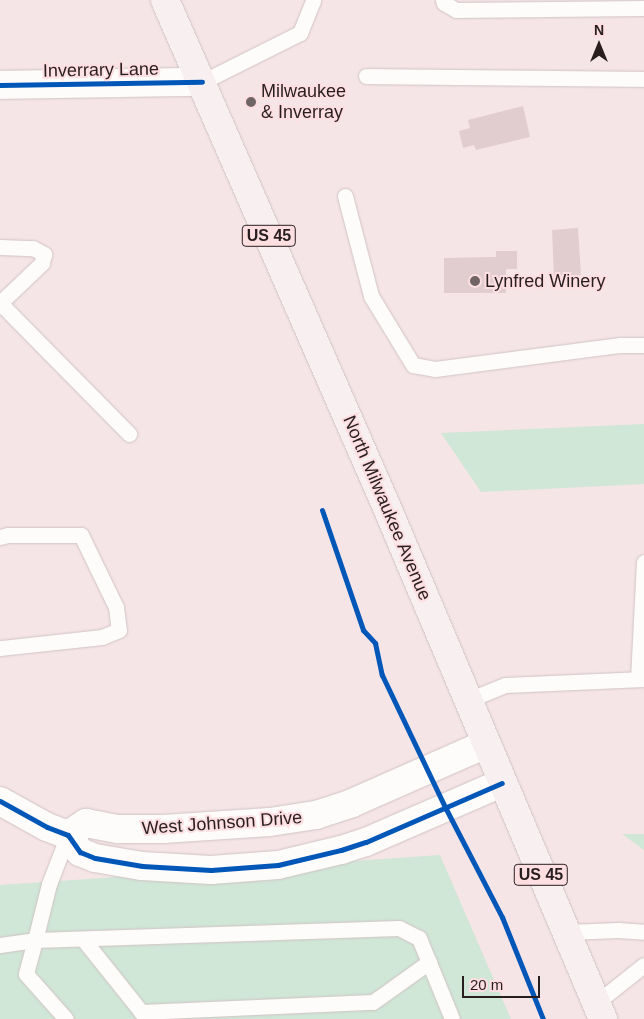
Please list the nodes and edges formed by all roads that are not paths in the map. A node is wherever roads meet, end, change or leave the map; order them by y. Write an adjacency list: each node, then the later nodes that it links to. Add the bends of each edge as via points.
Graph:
1 (166, 0): 7 (main road, North Milwaukee Avenue / US 45)
2 (313, 0): 7 (lane, via 300,33)
3 (443, 0): 4 (lane, via 456,10)
4 (644, 8)
5 (366, 76): 6 (lane)
6 (644, 79)
7 (202, 82): 8 (street, Inverrary Lane); 17 (main road, North Milwaukee Avenue / US 45)
8 (0, 85)
9 (345, 196): 11 (lane, via 371,296 413,365 435,368 620,344)
10 (0, 247): 12 (lane, via 33,248 44,254 42,263 0,303)
11 (644, 345)
12 (129, 434)
13 (0, 537): 15 (lane, via 81,536 116,607 119,630 102,637)
14 (644, 562): 16 (lane)
15 (0, 648)
16 (641, 679): 17 (lane, via 505,685)
17 (468, 700): 18 (main road, North Milwaukee Avenue / US 45)
18 (486, 744): 19 (main road, North Milwaukee Avenue / US 45); 21 (street, West Johnson Drive, via 352,803 316,815 163,829 118,829 86,823)
19 (502, 783): 21 (street, via 366,842 257,868 197,870 116,862 80,852); 22 (main road, North Milwaukee Avenue / US 45)
20 (0, 800): 21 (street)
21 (68, 835): 25 (lane, via 49,884)
22 (566, 932): 23 (lane); 29 (main road, North Milwaukee Avenue / US 45)
23 (644, 932)
24 (83, 939): 25 (lane); 27 (lane, via 399,928 419,938); 30 (lane)
25 (36, 940): 26 (lane); 32 (lane, via 26,974)
26 (0, 945)
27 (429, 962): 30 (lane, via 373,1002); 31 (lane)
28 (644, 965): 29 (lane)
29 (599, 1011)
30 (144, 1015)
31 (448, 1018)
32 (66, 1019)

